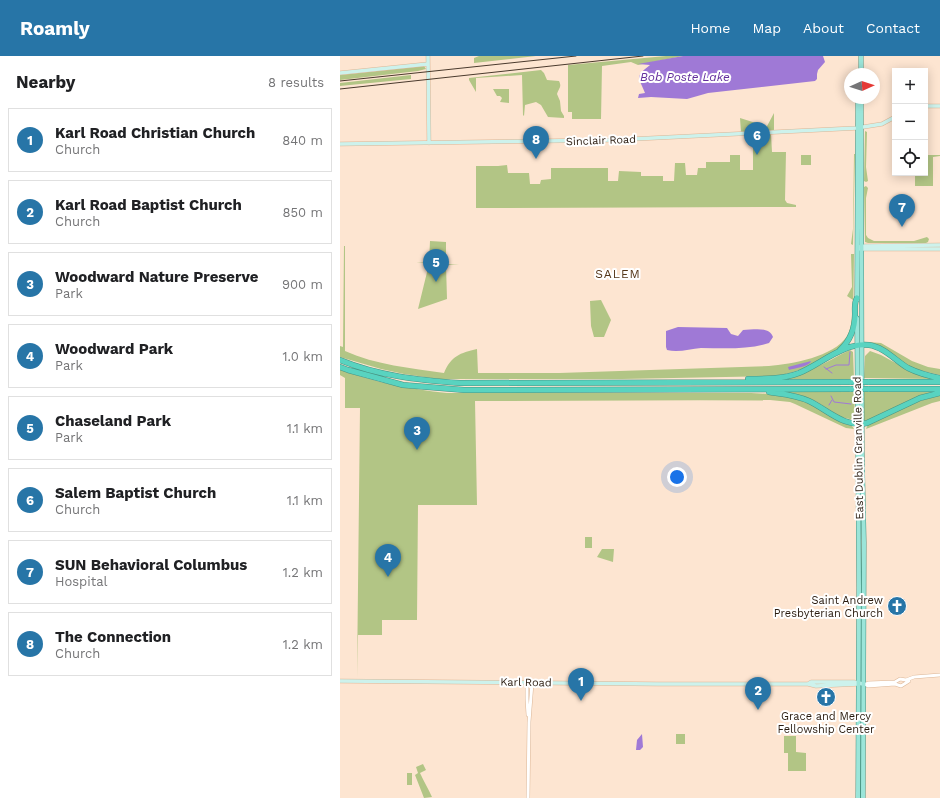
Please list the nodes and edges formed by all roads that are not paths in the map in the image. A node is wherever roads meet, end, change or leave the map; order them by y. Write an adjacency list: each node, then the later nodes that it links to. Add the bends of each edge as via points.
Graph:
1 (428, 56): 3 (main road)
2 (861, 56): 4 (main road)
3 (428, 64): 5 (main road); 12 (main road)
4 (861, 68)
5 (340, 74)
6 (858, 104): 11 (main road, East Dublin Granville Road)
7 (861, 104): 11 (main road, East Dublin Granville Road)
8 (928, 106): 9 (main road)
9 (940, 106)
10 (892, 119): 11 (main road, Sinclair Road, via 882,124)
11 (860, 128): 12 (main road, Sinclair Road, via 613,140); 15 (main road, East Dublin Granville Road)
12 (429, 143): 13 (main road, Sinclair Road)
13 (340, 144)
14 (940, 245): 15 (main road)
15 (860, 248): 16 (main road); 17 (main road, East Dublin Granville Road); 18 (main road, East Dublin Granville Road)
16 (940, 249)
17 (857, 298): 18 (main road, East Dublin Granville Road); 19 (highway, via 853,332)
18 (860, 345): 19 (highway); 22 (highway, via 872,346 908,368); 28 (main road, East Dublin Granville Road)
19 (834, 356): 23 (highway, via 787,376)
20 (340, 360): 23 (highway, via 406,378 460,383)
21 (340, 367): 25 (highway, via 403,385 464,390)
22 (940, 378)
23 (706, 382): 24 (highway, bridge)
24 (940, 382)
25 (752, 389): 26 (highway, bridge); 28 (highway, via 803,398 844,422)
26 (940, 389)
27 (940, 393): 28 (highway, via 920,398)
28 (860, 424): 35 (main road, East Dublin Granville Road)
29 (940, 675): 31 (street)
30 (340, 681): 32 (main road, Karl Road)
31 (903, 682): 34 (street, via 900,679); 34 (street, via 902,686)
32 (527, 683): 33 (main road, Karl Road); 36 (street)
33 (532, 683): 35 (main road, Karl Road, via 812,686); 36 (street)
34 (898, 683): 35 (street, Karl Road)
35 (863, 684): 38 (main road, East Dublin Granville Road); 39 (main road, East Dublin Granville Road)
36 (529, 722): 37 (street)
37 (528, 798)
38 (858, 798)
39 (863, 798)

